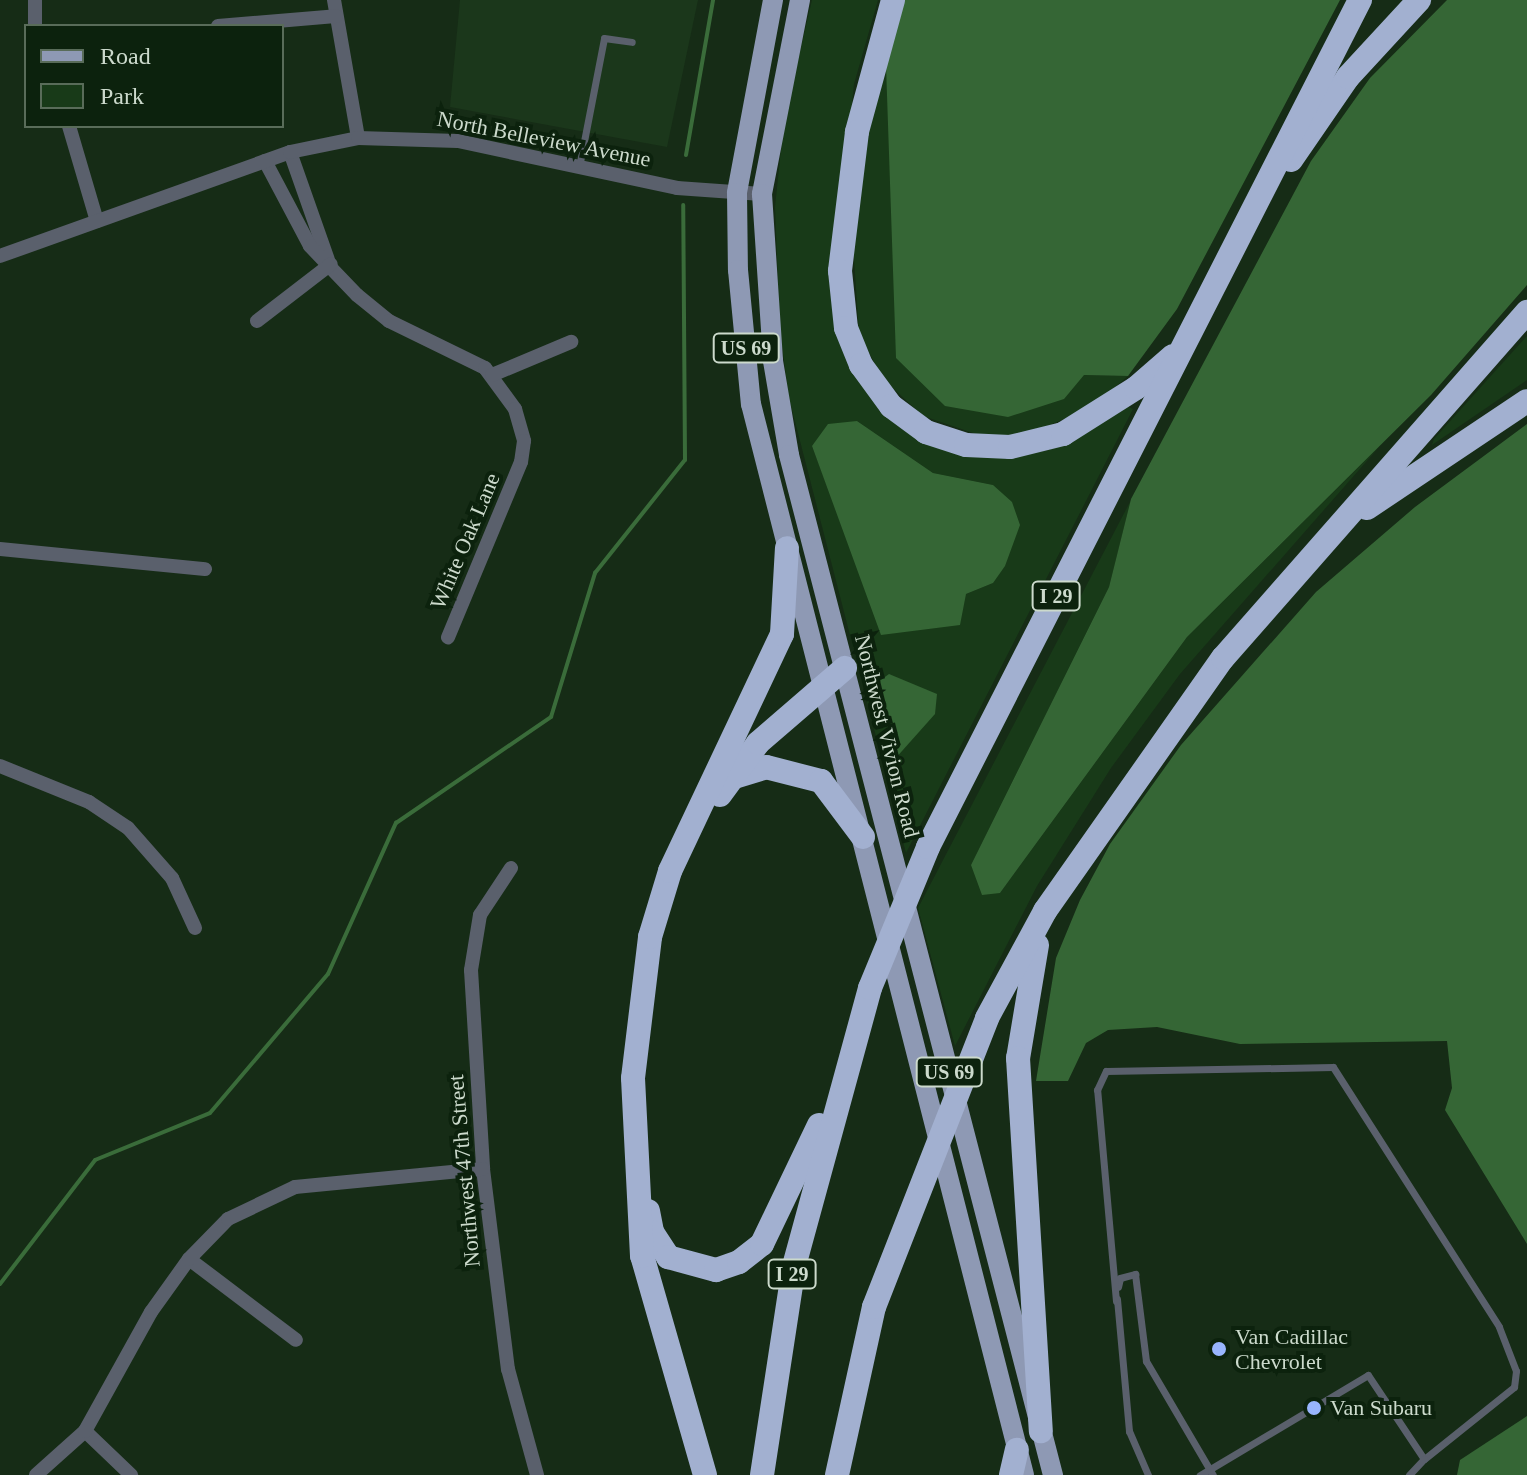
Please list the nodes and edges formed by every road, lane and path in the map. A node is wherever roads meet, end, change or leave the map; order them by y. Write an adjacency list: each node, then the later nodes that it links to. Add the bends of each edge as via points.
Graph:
1 (35, 0): 9 (street)
2 (334, 0): 8 (street)
3 (773, 0): 17 (main road, US 69)
4 (800, 0): 18 (main road, Northwest Vivion Road / US 69)
5 (893, 0): 26 (highway, via 857,132 840,271 846,328 861,365 891,406 926,432 966,445 1010,447 1063,434 1136,388)
6 (1360, 0): 20 (highway, I 29)
7 (1419, 0): 20 (highway, via 1348,77)
8 (336, 16): 10 (street); 13 (street)
9 (35, 24)
10 (242, 24)
11 (632, 42): 16 (lane, via 604,38)
12 (70, 128): 19 (street)
13 (358, 138): 14 (street, North Belleview Avenue); 16 (street, North Belleview Avenue, via 434,137)
14 (290, 152): 15 (street, North Belleview Avenue); 22 (street, White Oak Lane)
15 (265, 161): 19 (street, North Belleview Avenue); 22 (street, White Oak Lane, via 310,246)
16 (579, 167): 17 (street, North Belleview Avenue, via 677,188)
17 (737, 193): 18 (street, North Belleview Avenue); 30 (main road, US 69, via 738,270 751,404)
18 (762, 194): 34 (main road, Northwest Vivion Road / US 69, via 773,361 789,455)
19 (97, 221): 21 (street, North Belleview Avenue)
20 (1240, 234): 26 (highway, I 29)
21 (0, 256)
22 (330, 262): 24 (street); 27 (street, White Oak Lane, via 357,295 389,321 468,357)
23 (1527, 312): 29 (highway)
24 (257, 321)
25 (571, 342): 27 (street)
26 (1183, 346): 42 (highway, I 29, via 928,847 870,988)
27 (492, 375): 33 (street, White Oak Lane, via 515,409 524,441 521,462)
28 (1527, 401): 29 (highway)
29 (1338, 527): 40 (highway, via 1223,658)
30 (787, 548): 35 (main road, US 69); 56 (highway, via 782,634 670,871 650,937 633,1078 642,1256)
31 (0, 549): 32 (street)
32 (205, 569)
33 (448, 637)
34 (845, 668): 35 (highway); 48 (main road, Northwest Vivion Road / US 69)
35 (824, 691): 37 (highway, via 758,743); 38 (main road, US 69)
36 (0, 766): 41 (street, via 89,802 128,828 172,878)
37 (731, 778): 38 (highway, via 766,767 821,781); 42 (highway, via 708,814 678,883 659,954 647,1035 643,1130 648,1216 668,1257 716,1270 739,1262 762,1244)
38 (863, 837): 50 (main road, US 69)
39 (511, 868): 43 (street, Northwest 47th Street, via 488,898 471,951)
40 (1045, 911): 48 (highway, via 1018,1058); 49 (highway, via 987,1018 916,1193 874,1307)
41 (195, 928)
42 (842, 1076): 57 (highway, I 29, via 794,1266)
43 (483, 1169): 44 (street, via 295,1187 228,1219); 55 (street, Northwest 47th Street, via 508,1369)
44 (189, 1259): 46 (street); 47 (street, via 151,1312)
45 (1116, 1301): 51 (lane, via 1097,1090 1106,1071 1333,1067 1499,1327 1516,1371 1514,1387); 52 (lane, via 1120,1278 1135,1274 1146,1361); 63 (lane, via 1129,1431)
46 (296, 1340)
47 (85, 1431): 53 (street); 54 (street)
48 (1041, 1431): 62 (main road, Northwest Vivion Road / US 69)
49 (841, 1450): 58 (highway); 59 (highway)
50 (1017, 1450): 60 (highway); 61 (main road, US 69)
51 (1424, 1459): 52 (lane, via 1368,1375); 65 (lane)
52 (1212, 1474): 64 (lane)
53 (36, 1475)
54 (131, 1475)
55 (537, 1475)
56 (705, 1475)
57 (762, 1475)
58 (837, 1475)
59 (848, 1475)
60 (1011, 1475)
61 (1024, 1475)
62 (1053, 1475)
63 (1148, 1475)
64 (1200, 1475)
65 (1409, 1475)

